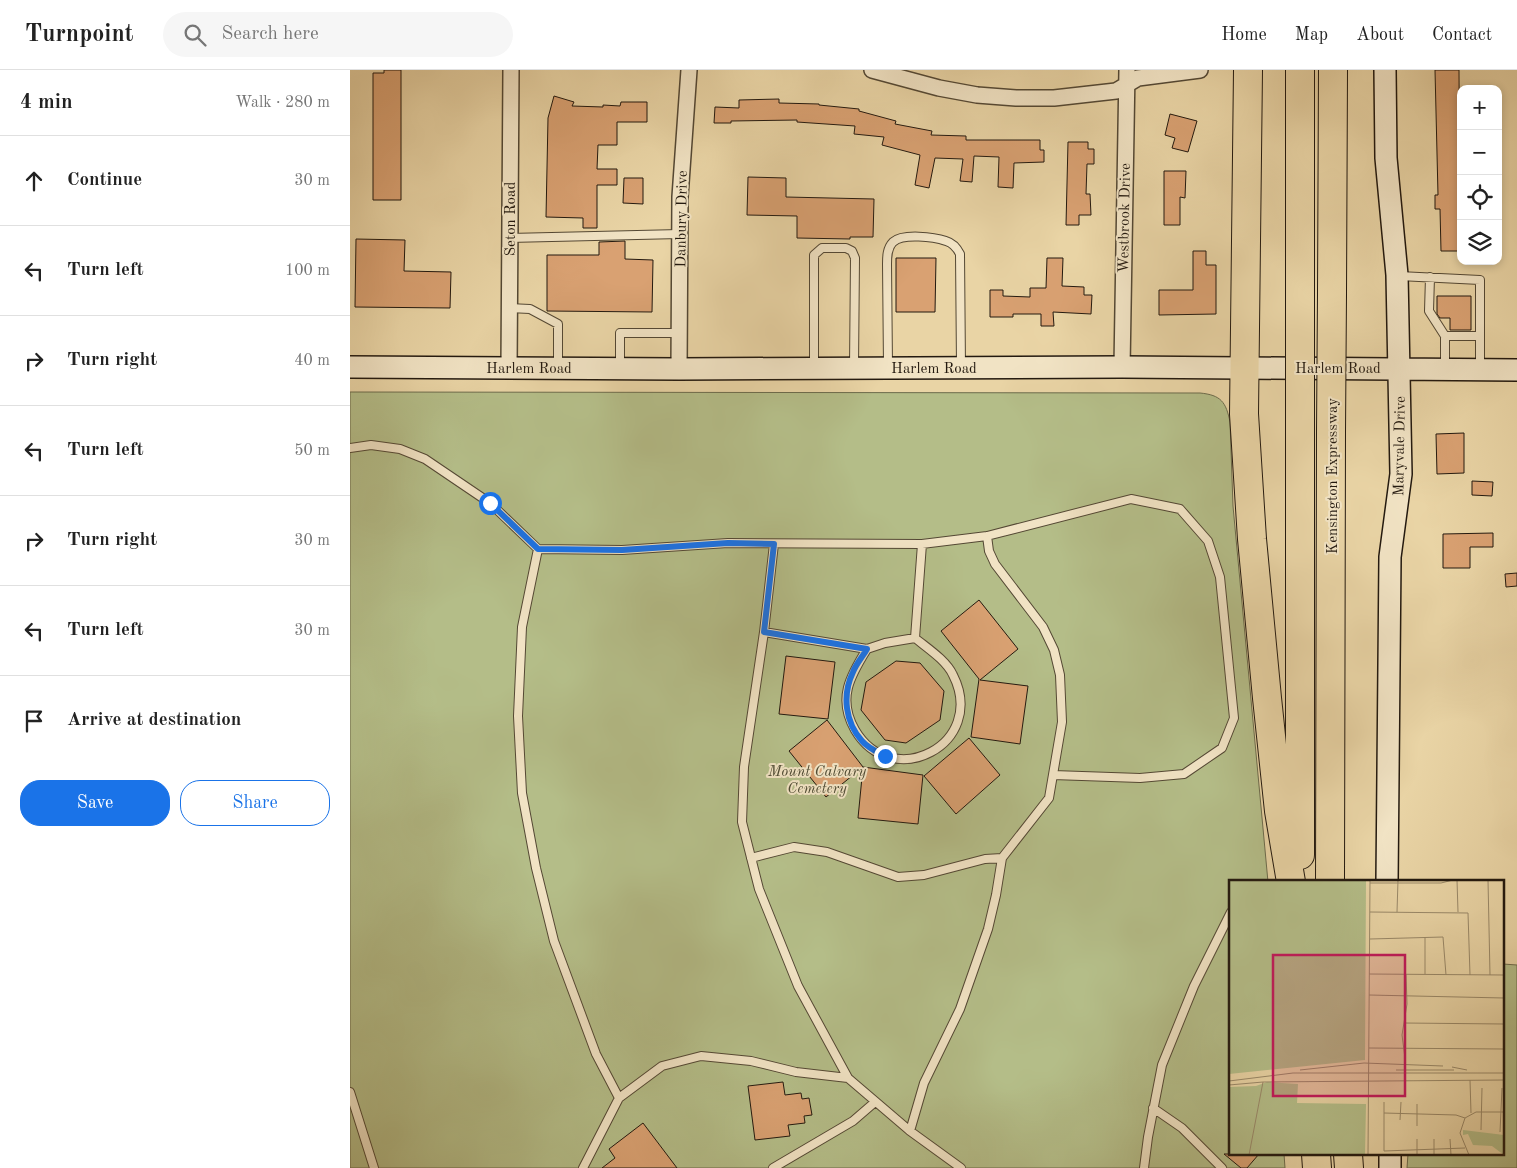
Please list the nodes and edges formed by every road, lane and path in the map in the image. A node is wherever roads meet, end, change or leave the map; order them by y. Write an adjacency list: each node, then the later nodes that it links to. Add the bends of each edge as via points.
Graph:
1 (511, 70): 13 (street, Seton Road)
2 (689, 70): 12 (street, Danbury Drive)
3 (872, 70): 10 (street)
4 (1126, 70): 11 (street, Westbrook Drive)
5 (1200, 70): 11 (street, via 1138,78)
6 (1248, 70): 28 (highway)
7 (1300, 70): 47 (highway, bridge)
8 (1333, 70): 48 (highway, Kensington Expressway, bridge)
9 (1385, 70): 14 (main road, Maryvale Drive, via 1386,158)
10 (914, 75): 11 (street, via 977,95 1016,98 1116,92)
11 (1126, 86): 21 (street, Westbrook Drive)
12 (680, 234): 13 (lane); 17 (street, Danbury Drive)
13 (510, 238): 16 (street, Seton Road)
14 (1398, 276): 15 (lane); 29 (main road, Maryvale Drive)
15 (1430, 277): 18 (lane, via 1429,311); 19 (lane, via 1480,280)
16 (509, 308): 22 (street, Seton Road); 23 (lane, via 530,309 558,324)
17 (679, 333): 30 (lane, via 620,333); 31 (street, Danbury Drive)
18 (1445, 336): 19 (lane); 32 (lane)
19 (1480, 336): 33 (lane)
20 (350, 367): 22 (main road, Harlem Road)
21 (1122, 367): 27 (main road, Harlem Road); 28 (main road, Harlem Road)
22 (509, 368): 23 (main road, Harlem Road)
23 (558, 368): 30 (main road, Harlem Road)
24 (814, 368): 25 (main road, Harlem Road); 25 (lane, via 814,255 822,248 846,248 855,258); 31 (main road, Harlem Road)
25 (854, 368): 26 (main road, Harlem Road)
26 (888, 368): 27 (main road, Harlem Road); 27 (lane, via 888,250 893,242 912,237 948,241 960,254)
27 (961, 368)
28 (1244, 368): 29 (main road, Harlem Road); 46 (highway, via 1252,539 1279,811)
29 (1399, 368): 32 (main road, Harlem Road); 49 (main road, Maryvale Drive, via 1401,474 1389,580)
30 (620, 369): 31 (main road, Harlem Road)
31 (679, 369)
32 (1445, 369): 33 (main road, Harlem Road)
33 (1480, 369): 34 (main road, Harlem Road)
34 (1517, 370)
35 (350, 448): 39 (lane, via 371,445 400,449 425,459 490,503)
36 (987, 536): 38 (lane); 43 (lane, via 995,564 1043,627 1054,650 1060,676 1062,722); 43 (lane, via 1131,499 1180,509 1208,541 1220,577 1234,718 1222,748 1184,774 1140,778)
37 (774, 544): 38 (lane); 39 (lane, via 728,543 622,550); 40 (lane)
38 (922, 544): 41 (lane)
39 (538, 549): 53 (lane, via 522,626 518,716 522,793 554,941 596,1054)
40 (764, 632): 42 (lane); 44 (lane, via 744,767 742,822)
41 (915, 638): 42 (lane); 42 (lane, via 953,674 961,702 954,731 936,750 922,757 885,756 862,741 851,722 846,700 852,672)
42 (867, 649)
43 (1053, 775): 45 (lane, via 1049,798)
44 (750, 858): 45 (lane, via 794,847 827,852 898,877 924,875 985,859); 51 (lane, via 798,986)
45 (1002, 858): 56 (lane, via 988,929 960,1009 924,1083)
46 (1292, 880)
47 (1301, 880)
48 (1330, 880)
49 (1387, 880)
50 (1229, 916): 55 (lane, via 1194,986 1162,1064)
51 (848, 1078): 53 (lane, via 701,1056 662,1066); 54 (lane)
52 (350, 1092): 57 (lane)
53 (619, 1098): 58 (lane)
54 (875, 1102): 56 (lane); 59 (lane, via 853,1121)
55 (1153, 1108): 61 (lane); 62 (lane, via 1182,1128)
56 (910, 1131): 60 (lane)
57 (374, 1168)
58 (583, 1168)
59 (773, 1168)
60 (961, 1168)
61 (1144, 1168)
62 (1222, 1168)

